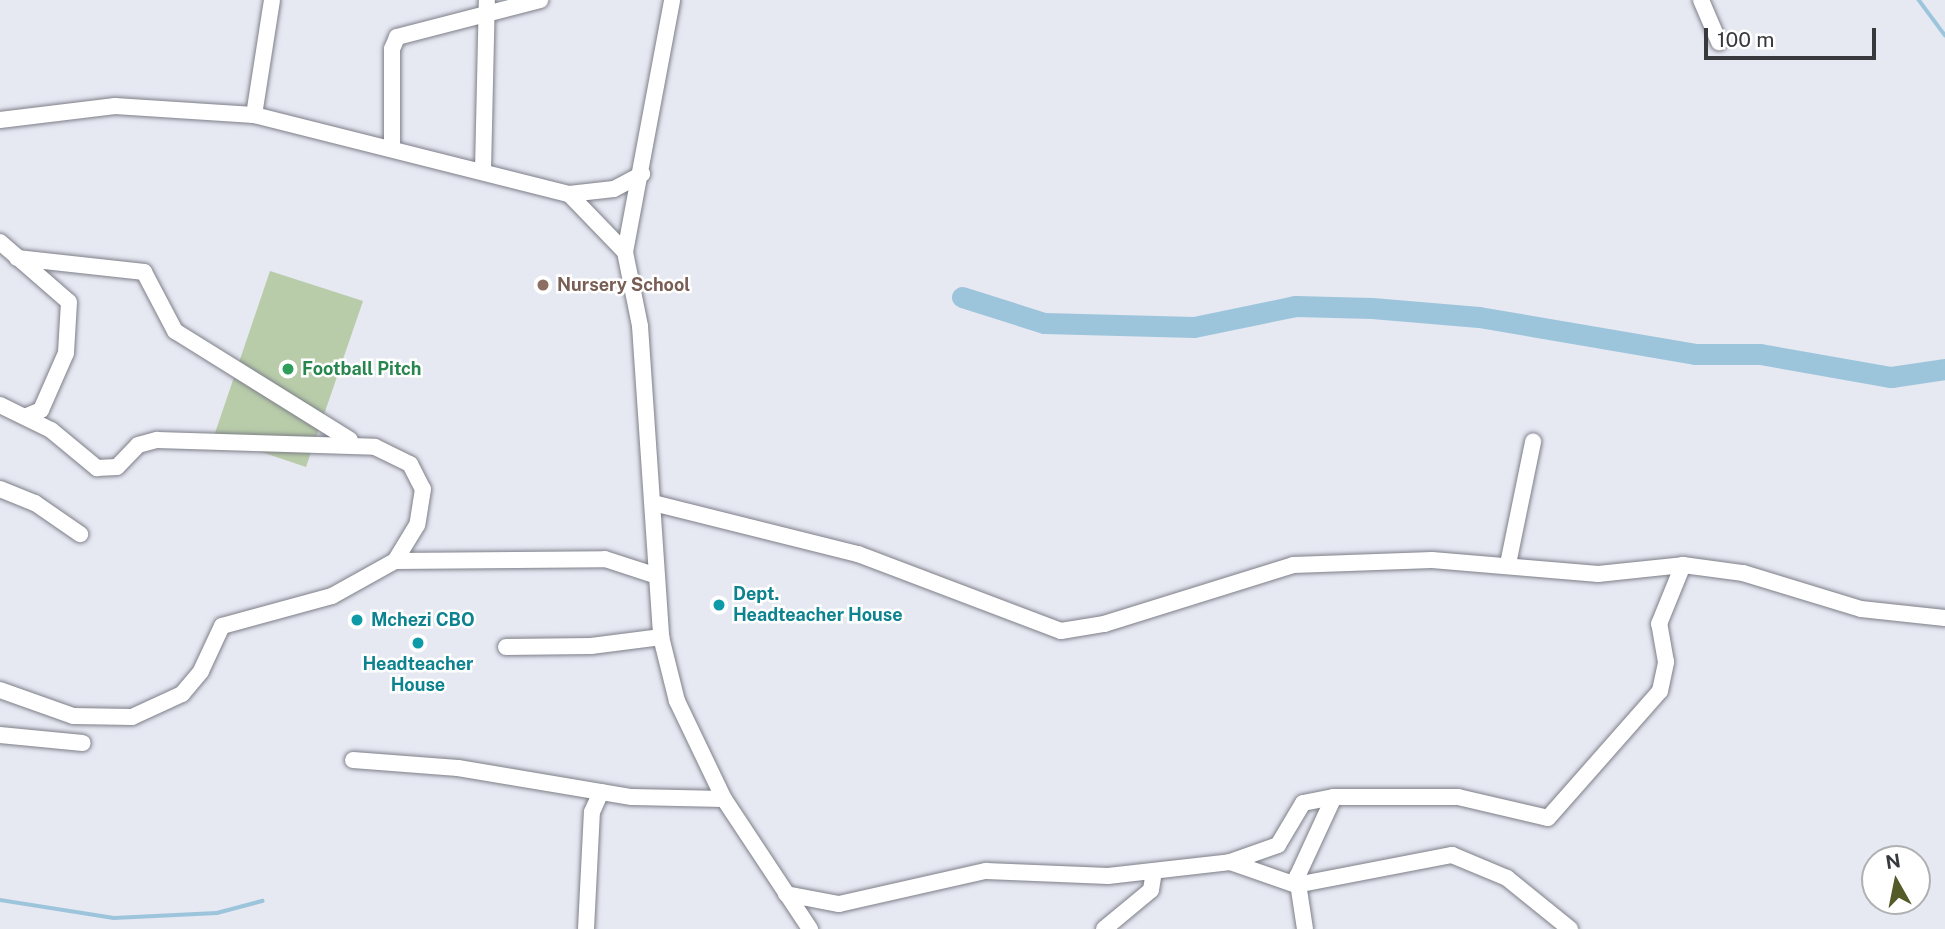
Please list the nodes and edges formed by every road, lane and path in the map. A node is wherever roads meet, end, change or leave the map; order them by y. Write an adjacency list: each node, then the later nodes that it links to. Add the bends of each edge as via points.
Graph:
1 (272, 0): 7 (street)
2 (540, 0): 5 (street)
3 (672, 0): 11 (street)
4 (1700, 0): 6 (street)
5 (487, 7): 9 (street, via 394,41); 10 (street)
6 (1719, 42)
7 (254, 115): 8 (street, via 115,106); 9 (street)
8 (0, 120)
9 (392, 149): 10 (street)
10 (483, 170): 12 (street)
11 (642, 174): 12 (street, via 614,189); 14 (street)
12 (569, 194): 14 (street)
13 (0, 242): 15 (street)
14 (625, 252): 21 (street, via 640,326)
15 (17, 258): 17 (street, via 64,294 71,323 66,353 40,410); 18 (street, via 144,272 175,331)
16 (0, 405): 17 (street)
17 (27, 416): 18 (street, via 97,468 117,467 138,445 157,440)
18 (352, 442): 23 (street, via 395,455 418,476 422,506)
19 (1533, 442): 24 (street)
20 (0, 489): 22 (street, via 35,503)
21 (653, 503): 24 (street, via 858,554 1061,631 1104,624 1293,565); 26 (street)
22 (80, 534)
23 (395, 561): 26 (street, via 605,559); 30 (street, via 332,596 222,626 201,671 182,694 132,717 73,716)
24 (1508, 564): 25 (street, via 1598,574)
25 (1683, 565): 27 (street, via 1743,573 1861,609); 35 (street, via 1660,624 1666,662 1660,691 1605,748 1559,811 1548,818 1458,797)
26 (654, 575): 28 (street)
27 (1945, 618)
28 (661, 636): 29 (street, via 591,646); 36 (street, via 677,701)
29 (506, 647)
30 (0, 690)
31 (0, 735): 32 (street)
32 (83, 743)
33 (353, 760): 34 (street, via 458,768)
34 (601, 792): 36 (street); 41 (street, via 593,811)
35 (1334, 797): 37 (street, via 1303,803 1279,845); 39 (street)
36 (724, 799): 40 (street)
37 (1230, 862): 38 (street); 39 (street)
38 (1154, 871): 40 (street, via 1091,876 986,871 822,905); 43 (street, via 1151,890)
39 (1296, 885): 44 (street); 45 (street, via 1452,855 1507,878)
40 (786, 894): 42 (street)
41 (586, 929)
42 (810, 929)
43 (1104, 929)
44 (1304, 929)
45 (1570, 929)

